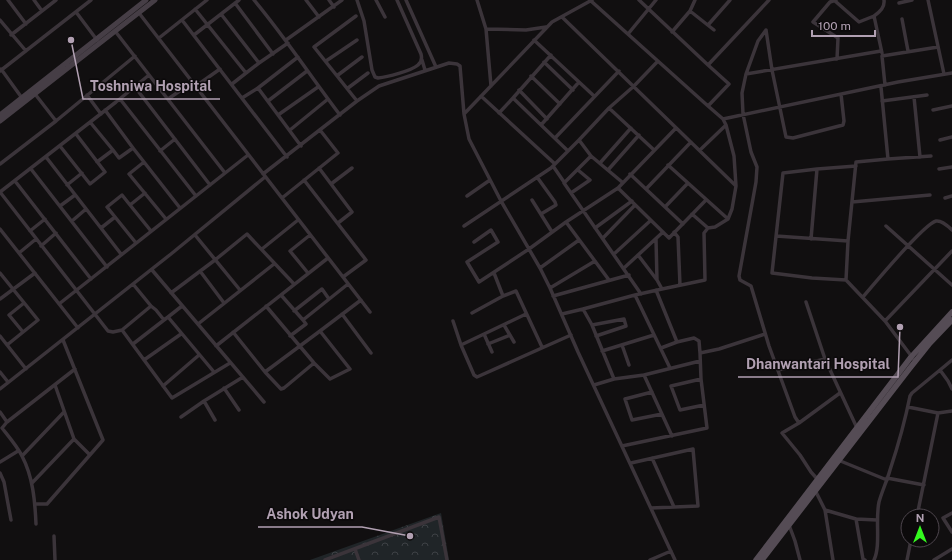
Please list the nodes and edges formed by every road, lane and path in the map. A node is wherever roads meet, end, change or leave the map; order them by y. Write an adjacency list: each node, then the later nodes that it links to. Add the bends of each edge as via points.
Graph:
1 (8, 0): 46 (street)
2 (34, 0): 33 (street)
3 (56, 0): 33 (street)
4 (91, 0): 35 (street)
5 (146, 0): 60 (street)
6 (155, 0): 36 (street)
7 (207, 0): 31 (street)
8 (239, 0): 28 (street)
9 (254, 0): 61 (street)
10 (306, 0): 40 (street)
11 (329, 0): 30 (street)
12 (342, 0): 30 (street)
13 (357, 0): 73 (street, via 363,16 370,64 375,77 383,78 413,68)
14 (376, 0): 41 (street)
15 (397, 0): 73 (street)
16 (406, 0): 79 (street)
17 (477, 0): 50 (street)
18 (592, 0): 42 (street); 54 (street)
19 (639, 0): 32 (street)
20 (656, 0): 32 (street)
21 (695, 0): 34 (street)
22 (730, 0): 48 (street)
23 (769, 0): 78 (street)
24 (835, 0): 39 (street, via 859,22); 72 (street, via 830,2 813,22 838,38)
25 (884, 0): 39 (street, via 882,9)
26 (912, 0): 29 (street)
27 (928, 0): 62 (street)
28 (235, 3): 37 (street); 66 (street)
29 (898, 3)
30 (334, 7): 40 (street)
31 (195, 9): 45 (street); 47 (street)
32 (648, 10): 53 (street); 54 (street)
33 (42, 11): 46 (street)
34 (690, 11): 48 (street); 53 (street)
35 (76, 12): 60 (street); 63 (street)
36 (139, 13): 52 (street); 57 (street)
37 (221, 14): 47 (street); 77 (street)
38 (356, 16): 74 (street, via 314,47)
39 (874, 16): 64 (street)
40 (319, 17): 61 (street)
41 (385, 17)
42 (562, 17): 49 (street); 85 (street)
43 (902, 19): 65 (street)
44 (0, 20): 55 (street)
45 (182, 20): 56 (street); 57 (street)
46 (26, 24): 55 (street)
47 (208, 24): 56 (street); 86 (street)
48 (708, 26): 51 (street)
49 (547, 27): 50 (street, via 526,30); 59 (street)
50 (486, 29): 98 (street)
51 (714, 30)
52 (115, 31): 60 (street); 68 (street)
53 (672, 32): 78 (street)
54 (628, 34): 75 (street)
55 (11, 35): 63 (street)
56 (194, 35): 80 (street)
57 (159, 38): 94 (street)
58 (357, 40): 74 (street)
59 (534, 40): 67 (street); 98 (street)
60 (98, 42): 107 (street); 114 (street)
61 (287, 42): 66 (street); 70 (street)
62 (938, 47): 65 (street); 90 (street)
63 (26, 51): 81 (street)
64 (881, 51): 69 (street); 72 (street)
65 (908, 51): 69 (street)
66 (273, 54): 77 (street)
67 (551, 55): 76 (street); 95 (street)
68 (134, 56): 91 (street); 110 (street)
69 (882, 56): 100 (street)
70 (298, 57): 84 (street); 103 (street)
71 (362, 57): 92 (street)
72 (837, 59): 83 (street)
73 (422, 60): 82 (street)
74 (326, 61): 92 (street)
75 (658, 61): 99 (street); 124 (street)
76 (544, 62): 93 (street); 106 (street)
77 (259, 63): 86 (street)
78 (708, 65): 124 (street, via 729,84)
79 (436, 67): 82 (street); 132 (street, via 453,63 460,66)
80 (220, 68): 96 (street); 97 (street)
81 (0, 69): 114 (street)
82 (425, 70): 121 (street, via 379,86)
83 (772, 70): 89 (street); 89 (street, via 766,30 758,41); 126 (street)
84 (307, 71): 102 (street); 120 (street)
85 (618, 71): 99 (street); 112 (street)
86 (246, 73): 96 (street)
87 (368, 73): 104 (street)
88 (952, 73): 90 (street)
89 (746, 74): 133 (street, via 742,93)
90 (944, 74): 100 (street)
91 (149, 75): 101 (street); 118 (street)
92 (338, 75): 104 (street)
93 (531, 76): 105 (street); 123 (street)
94 (193, 82): 97 (street); 118 (street)
95 (579, 82): 106 (street); 112 (street)
96 (232, 84): 115 (street)
97 (196, 86): 163 (street)
98 (491, 86): 111 (street)
99 (634, 86): 127 (street); 144 (street)
100 (883, 86): 108 (street); 122 (street)
101 (134, 87): 117 (street); 151 (street)
102 (318, 87): 119 (street); 134 (street)
103 (258, 88): 115 (street); 120 (street)
104 (348, 88): 121 (street)
105 (519, 90): 116 (street); 137 (street)
106 (573, 90): 123 (street)
107 (35, 94): 136 (street); 139 (street)
108 (841, 94): 126 (street); 126 (street, via 843,125 792,138 786,137)
109 (927, 95): 113 (street)
110 (87, 96): 131 (street); 139 (street)
111 (481, 96): 130 (street); 132 (street)
112 (594, 96): 150 (street)
113 (914, 97): 122 (street); 168 (street)
114 (22, 98): 136 (street)
115 (242, 98): 164 (street)
116 (512, 98): 130 (street); 141 (street)
117 (120, 99): 128 (street); 161 (street)
118 (168, 99): 186 (street)
119 (328, 99): 135 (street); 145 (street)
120 (268, 101): 134 (street)
121 (357, 101): 135 (street)
122 (882, 101): 169 (street)
123 (560, 104): 137 (street)
124 (708, 106): 138 (street)
125 (952, 106): 129 (street)
126 (781, 107): 133 (street)
127 (609, 108): 143 (street); 152 (street)
128 (105, 110): 131 (street); 157 (street)
129 (934, 110)
130 (499, 113): 174 (street)
131 (101, 114): 140 (street)
132 (464, 114): 191 (street, via 470,139)
133 (742, 114): 138 (street); 342 (street, via 757,167 739,276 740,280 751,286)
134 (278, 115): 145 (street)
135 (340, 115): 146 (street)
136 (1, 118)
137 (547, 119): 141 (street)
138 (723, 119): 142 (street)
139 (56, 121): 173 (street)
140 (90, 122): 147 (street); 158 (street)
141 (542, 125): 150 (street)
142 (726, 125): 160 (street); 199 (street, via 734,156)
143 (631, 128): 148 (street); 172 (street)
144 (676, 128): 154 (street); 159 (street)
145 (290, 130): 156 (street)
146 (320, 130): 156 (street); 178 (street, via 338,153)
147 (76, 134): 155 (street); 170 (street)
148 (639, 135): 159 (street); 183 (street)
149 (952, 137): 153 (street)
150 (555, 138): 162 (street)
151 (175, 139): 161 (street); 198 (street)
152 (579, 140): 162 (street); 165 (street)
153 (940, 140)
154 (691, 142): 160 (street); 175 (street)
155 (60, 146): 167 (street); 185 (street)
156 (301, 146): 164 (street)
157 (133, 148): 158 (street, via 119,158); 171 (street)
158 (113, 150): 170 (street)
159 (654, 150): 187 (street)
160 (700, 150): 199 (street)
161 (160, 151): 206 (street)
162 (568, 151): 174 (street)
163 (248, 155): 186 (street); 188 (street)
164 (287, 156): 188 (street)
165 (591, 156): 172 (street); 182 (street)
166 (931, 156): 168 (street)
167 (46, 157): 180 (street); 197 (street)
168 (920, 157): 169 (street)
169 (888, 159): 176 (street, via 856,162)
170 (97, 162): 185 (street, via 105,172 90,184)
171 (144, 162): 202 (street, via 129,174); 220 (street)
172 (600, 163): 183 (street)
173 (0, 164)
174 (554, 165): 189 (street); 193 (street)
175 (668, 165): 195 (street); 201 (street)
176 (856, 166): 181 (street); 215 (street)
177 (952, 167): 184 (street)
178 (319, 168): 190 (street); 196 (street)
179 (352, 168): 196 (street)
180 (31, 169): 192 (street); 218 (street)
181 (816, 169): 251 (street, via 783,173); 256 (street)
182 (578, 170): 193 (street); 203 (street, via 590,180)
183 (608, 170): 194 (street)
184 (939, 170)
185 (82, 173): 197 (street)
186 (225, 173): 198 (street)
187 (630, 174): 194 (street); 201 (street)
188 (264, 175): 209 (street); 249 (street)
189 (537, 177): 213 (street); 223 (street, via 556,205)
190 (304, 180): 209 (street); 233 (street)
191 (490, 180): 207 (street); 213 (street)
192 (15, 181): 226 (street); 242 (street, via 0,192)
193 (564, 182): 203 (street)
194 (622, 182): 200 (street)
195 (688, 183): 212 (street); 219 (street)
196 (331, 184): 233 (street, via 352,212)
197 (67, 185): 204 (street)
198 (210, 185): 206 (street)
199 (736, 186): 228 (street)
200 (618, 188): 214 (street); 222 (street)
201 (646, 189): 219 (street)
202 (144, 193): 216 (street); 227 (street)
203 (571, 193): 222 (street)
204 (75, 195): 218 (street); 221 (street)
205 (930, 195): 215 (street)
206 (196, 196): 220 (street)
207 (467, 196)
208 (952, 196): 210 (street)
209 (282, 198): 229 (street)
210 (944, 198)
211 (532, 200): 223 (street)
212 (706, 200): 224 (street); 228 (street)
213 (501, 201): 235 (street); 264 (street)
214 (632, 202): 217 (street); 239 (street)
215 (852, 202): 259 (street)
216 (130, 205): 225 (street, via 122,194 107,207); 243 (street)
217 (636, 205): 231 (street); 252 (street)
218 (60, 206): 230 (street)
219 (665, 207): 234 (street)
220 (180, 208): 227 (street)
221 (86, 209): 230 (street); 238 (street)
222 (582, 211): 232 (street); 239 (street)
223 (541, 214): 244 (street)
224 (692, 214): 234 (street); 240 (street)
225 (115, 217): 238 (street); 260 (street)
226 (45, 219): 242 (street); 247 (street)
227 (166, 219): 243 (street)
228 (728, 219): 240 (street)
229 (298, 220): 250 (street); 263 (street)
230 (72, 221): 274 (street)
231 (650, 221): 245 (street); 268 (street)
232 (566, 222): 244 (street); 257 (street)
233 (338, 223): 285 (street, via 366,260)
234 (682, 224): 246 (street)
235 (464, 226)
236 (886, 226): 262 (street)
237 (0, 228): 248 (street)
238 (101, 228): 267 (street)
239 (595, 228): 252 (street)
240 (708, 228): 293 (street, via 704,233 706,280)
241 (952, 230): 262 (street, via 937,221 930,224)
242 (30, 231): 255 (street)
243 (151, 231): 260 (street)
244 (552, 232): 264 (street)
245 (663, 232): 246 (street, via 669,238); 253 (street)
246 (674, 232): 293 (street, via 678,237)
247 (56, 234): 261 (street); 286 (street)
248 (5, 235): 254 (street); 266 (street)
249 (195, 235): 271 (street); 277 (street)
250 (310, 235): 270 (street); 281 (street, via 290,251)
251 (776, 236): 256 (street); 289 (street, via 772,273)
252 (603, 238): 268 (street)
253 (656, 238): 269 (street); 288 (street)
254 (0, 239)
255 (36, 239): 261 (street); 266 (street)
256 (811, 239): 259 (street)
257 (579, 240): 272 (street); 275 (street)
258 (474, 242): 282 (street, via 491,230 498,242 467,262 479,282)
259 (848, 242): 289 (street)
260 (136, 243): 267 (street)
261 (41, 246): 298 (street)
262 (908, 246): 278 (street); 307 (street)
263 (262, 249): 271 (street, via 247,234); 273 (street)
264 (529, 249): 275 (street); 282 (street)
265 (952, 251): 278 (street)
266 (19, 253): 280 (street)
267 (121, 254): 274 (street)
268 (614, 254): 276 (street)
269 (638, 255): 276 (street); 288 (street)
270 (328, 258): 281 (street); 285 (street)
271 (215, 260): 279 (street); 299 (street)
272 (595, 261): 287 (street); 295 (street)
273 (274, 264): 291 (street); 299 (street)
274 (107, 266): 286 (street)
275 (540, 268): 295 (street)
276 (624, 268): 284 (street)
277 (152, 270): 290 (street); 301 (street)
278 (935, 270): 294 (street); 330 (street)
279 (200, 271): 301 (street); 313 (street)
280 (35, 273): 297 (street); 314 (street)
281 (308, 273): 291 (street)
282 (494, 273): 305 (street)
283 (0, 274): 297 (street)
284 (629, 275): 287 (street); 302 (street)
285 (343, 277): 292 (street)
286 (91, 279): 298 (street)
287 (609, 280): 306 (street)
288 (657, 280): 296 (street)
289 (846, 280): 307 (street)
290 (133, 284): 315 (street); 323 (street)
291 (294, 284): 303 (street)
292 (348, 284): 309 (street); 310 (street)
293 (680, 285): 296 (street)
294 (952, 285)
295 (550, 288): 306 (street)
296 (662, 288): 300 (street)
297 (13, 289): 308 (street); 312 (street)
298 (76, 290): 314 (street); 323 (street)
299 (240, 290): 313 (street)
300 (656, 290): 302 (street); 351 (street)
301 (171, 293): 316 (street)
302 (641, 294): 304 (street)
303 (281, 295): 317 (street); 319 (street)
304 (635, 295): 318 (street); 345 (street)
305 (503, 296): 322 (street); 325 (street, via 516,291)
306 (553, 296): 326 (street)
307 (863, 297): 330 (street)
308 (0, 299)
309 (330, 299): 319 (street, via 322,289); 328 (street)
310 (361, 300): 320 (street); 324 (street)
311 (806, 302): 366 (street)
312 (24, 303): 338 (street, via 38,320); 338 (street, via 9,314)
313 (224, 303): 332 (street)
314 (59, 304): 335 (street)
315 (151, 306): 327 (street); 336 (street)
316 (182, 306): 327 (street); 332 (street)
317 (266, 306): 339 (street); 347 (street)
318 (583, 308): 326 (street); 334 (street)
319 (294, 311): 328 (street)
320 (370, 312)
321 (952, 312): 367 (main road)
322 (472, 313)
323 (96, 314): 335 (street); 336 (street, via 110,332)
324 (342, 314): 337 (street); 363 (street)
325 (526, 314): 333 (street); 359 (street)
326 (562, 314): 344 (street)
327 (166, 318): 340 (street); 352 (street)
328 (303, 320): 347 (street, via 306,324)
329 (952, 320): 367 (main road)
330 (885, 321): 367 (street)
331 (453, 322): 355 (street)
332 (198, 324): 357 (street)
333 (504, 325): 341 (street); 343 (street)
334 (592, 326): 348 (street); 348 (street, via 624,318 626,326)
335 (78, 328): 349 (street)
336 (122, 330): 352 (street)
337 (320, 331): 358 (street); 372 (street, via 350,369 330,379)
338 (23, 332): 354 (street)
339 (233, 332): 357 (street); 381 (street)
340 (181, 334): 365 (street); 368 (street)
341 (484, 334): 353 (street); 355 (street)
342 (765, 334): 364 (street); 377 (street)
343 (510, 335): 350 (street); 353 (street)
344 (571, 335): 359 (street); 388 (street)
345 (654, 335): 356 (street); 360 (street)
346 (0, 336): 354 (street)
347 (290, 336): 358 (street)
348 (596, 336): 361 (street)
349 (63, 340): 375 (street); 376 (street)
350 (514, 342)
351 (678, 342): 360 (street); 364 (street, via 694,338 699,341)
352 (133, 344): 368 (street)
353 (488, 344): 362 (street)
354 (7, 345): 375 (street)
355 (461, 345): 359 (street, via 477,377)
356 (622, 345): 361 (street); 373 (street)
357 (216, 346): 371 (street)
358 (299, 347): 372 (street); 381 (street)
359 (542, 347)
360 (661, 348): 374 (street)
361 (602, 351): 384 (street)
362 (492, 352)
363 (371, 353)
364 (700, 353): 370 (street)
365 (199, 355): 380 (street); 390 (street)
366 (825, 359): 377 (street); 395 (street)
367 (913, 359): 410 (main road); 418 (main road)
368 (144, 360): 390 (street)
369 (952, 360): 378 (street)
370 (700, 361): 374 (street); 385 (street)
371 (230, 363): 380 (street); 383 (street)
372 (314, 363): 381 (street, via 281,389)
373 (629, 365)
374 (670, 368): 382 (street)
375 (26, 369): 387 (street)
376 (75, 369): 389 (street); 415 (street, via 103,440)
377 (778, 370): 409 (street)
378 (940, 370): 386 (street); 399 (street, via 912,393)
379 (0, 372): 387 (street)
380 (214, 372): 390 (street, via 172,398)
381 (265, 372)
382 (644, 375): 384 (street); 394 (street)
383 (243, 377): 391 (street); 397 (street)
384 (614, 379): 388 (street)
385 (701, 379): 398 (street); 398 (street, via 671,386 680,410)
386 (950, 380): 393 (street)
387 (8, 382): 392 (street)
388 (594, 384): 413 (street)
389 (54, 385): 403 (street); 408 (street)
390 (163, 386)
391 (224, 388): 396 (street); 400 (street)
392 (0, 389)
393 (952, 389)
394 (652, 392): 405 (street); 405 (street, via 625,399 632,420)
395 (840, 393): 409 (street); 410 (street)
396 (204, 401): 406 (street); 407 (street)
397 (264, 402)
398 (704, 405): 411 (street, via 707,428)
399 (908, 407): 404 (street); 422 (street)
400 (239, 410)
401 (952, 411): 404 (street)
402 (0, 412): 408 (street)
403 (64, 412): 412 (street); 416 (street)
404 (938, 413): 425 (street)
405 (662, 414): 411 (street)
406 (181, 417)
407 (215, 420)
408 (7, 422): 414 (street, via 2,428)
409 (799, 423): 423 (street, via 782,433)
410 (858, 428): 423 (main road)
411 (672, 436): 413 (street)
412 (74, 439): 415 (street); 424 (street)
413 (622, 446): 420 (street)
414 (18, 451): 416 (street); 419 (street)
415 (90, 455): 427 (street, via 47,504)
416 (22, 456): 424 (street)
417 (652, 458): 420 (street); 428 (street); 428 (street, via 693,449 698,506)
418 (838, 460): 422 (street); 423 (main road)
419 (0, 462)
420 (631, 463): 429 (street)
421 (0, 473): 434 (street)
422 (887, 479): 425 (street); 435 (street, via 879,502)
423 (819, 481): 426 (main road)
424 (32, 483): 427 (street)
425 (924, 485): 430 (street)
426 (814, 488): 431 (street); 437 (main road); 450 (main road)
427 (35, 504): 436 (street)
428 (674, 507): 429 (street)
429 (651, 508): 443 (street)
430 (919, 508)
431 (824, 510): 433 (street); 453 (street)
432 (952, 512): 438 (street, via 943,518)
433 (856, 519): 435 (street); 454 (street)
434 (11, 520)
435 (877, 520): 455 (street, via 877,547)
436 (36, 524)
437 (789, 525): 451 (main road); 452 (street)
438 (952, 532)
439 (54, 536): 444 (street)
440 (910, 548): 456 (street)
441 (354, 549): 445 (street); 446 (street); 447 (street, via 439,517)
442 (952, 549): 457 (street)
443 (671, 552): 448 (street); 449 (street)
444 (55, 560)
445 (325, 560)
446 (359, 560)
447 (447, 560)
448 (650, 560)
449 (675, 560)
450 (756, 560)
451 (762, 560)
452 (800, 560)
453 (833, 560)
454 (865, 560)
455 (874, 560)
456 (907, 560)
457 (934, 560)

